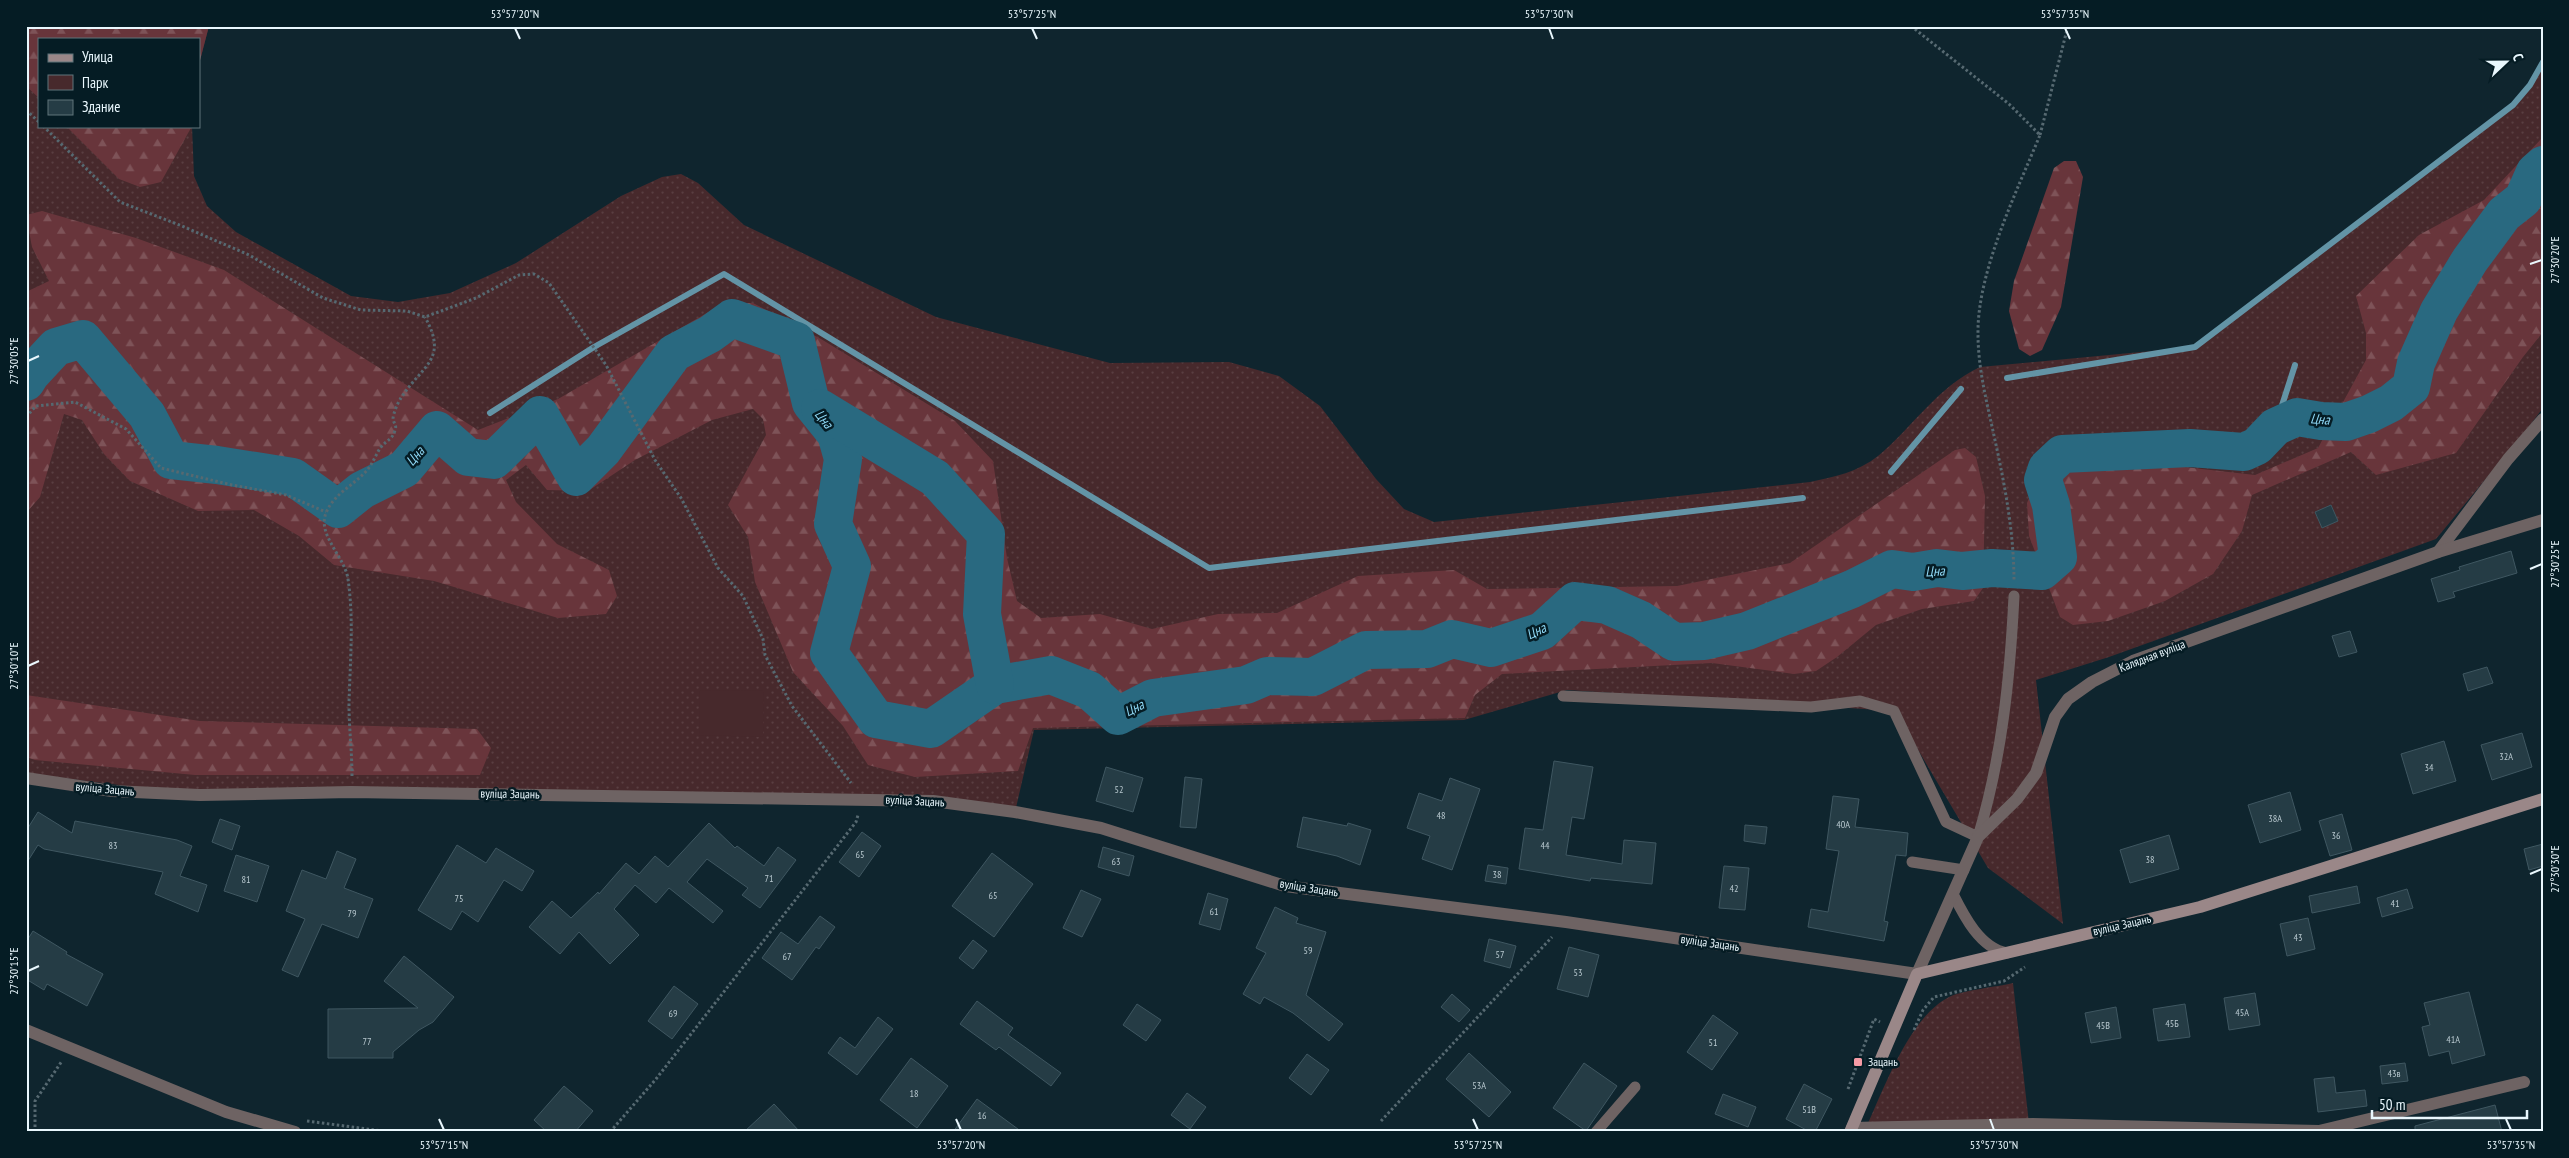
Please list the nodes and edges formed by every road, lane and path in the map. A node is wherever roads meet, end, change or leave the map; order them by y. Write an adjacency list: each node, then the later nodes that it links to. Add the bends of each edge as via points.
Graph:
1 (1912, 26): 6 (path, via 2009,104)
2 (2068, 26): 6 (path)
3 (26, 110): 4 (path)
4 (38, 121)
5 (45, 128): 7 (path, via 120,202 249,255 323,298 361,310 406,311)
6 (2040, 135): 13 (path, via 1992,258 1978,332 1980,367 2009,506 2014,548)
7 (425, 317): 10 (path, via 436,347 432,362 400,398 393,419 396,427 393,438 382,446 367,470 336,497); 17 (path, via 476,298 519,275 534,274 549,283 606,365 655,460 718,568 743,596 763,638 764,655 792,706)
8 (26, 418): 10 (path, via 36,406 75,402 126,429 161,468 286,496)
9 (2543, 419): 12 (street, via 2508,459)
10 (326, 512): 16 (path, via 327,534 342,558 348,577)
11 (2543, 520): 12 (street, Калядная вуліца)
12 (2438, 552): 19 (street, Калядная вуліца, via 2133,661 2092,682 2068,699 2056,717 2036,773 2017,799)
13 (2014, 596): 19 (lane, via 2010,672 2000,753)
14 (1563, 696): 19 (lane, via 1811,707 1860,701 1894,712 1946,822)
15 (26, 778): 16 (street, вуліца Зацань, via 112,791 200,795)
16 (351, 792): 17 (street, вуліца Зацань)
17 (863, 798): 23 (street, вуліца Зацань, via 933,801 1100,828 1285,886); 39 (path, via 856,822 656,1079)
18 (2543, 799): 24 (street, вуліца Зацань, via 2200,907)
19 (1978, 837): 21 (street, Калядная вуліца)
20 (1912, 862): 21 (lane)
21 (1964, 870): 22 (street, Калядная вуліца)
22 (1953, 894): 24 (lane, via 1974,929 1995,950); 25 (street, Калядная вуліца)
23 (1566, 922): 25 (street, вуліца Зацань); 33 (path)
24 (2011, 953): 25 (street, вуліца Зацань)
25 (1917, 974): 27 (street)
26 (2004, 981): 27 (path, via 1934,997 1911,1034)
27 (1894, 1028): 32 (path, via 1874,1019); 35 (street)
28 (26, 1030): 29 (street)
29 (71, 1048): 37 (path, via 35,1101); 38 (street, via 226,1112)
30 (2524, 1082): 36 (street)
31 (1635, 1087): 40 (lane)
32 (1846, 1096)
33 (1381, 1121)
34 (2034, 1128): 35 (street); 36 (street)
35 (1851, 1130)
36 (2319, 1131)
37 (35, 1132)
38 (295, 1132)
39 (610, 1132)
40 (1596, 1132)

